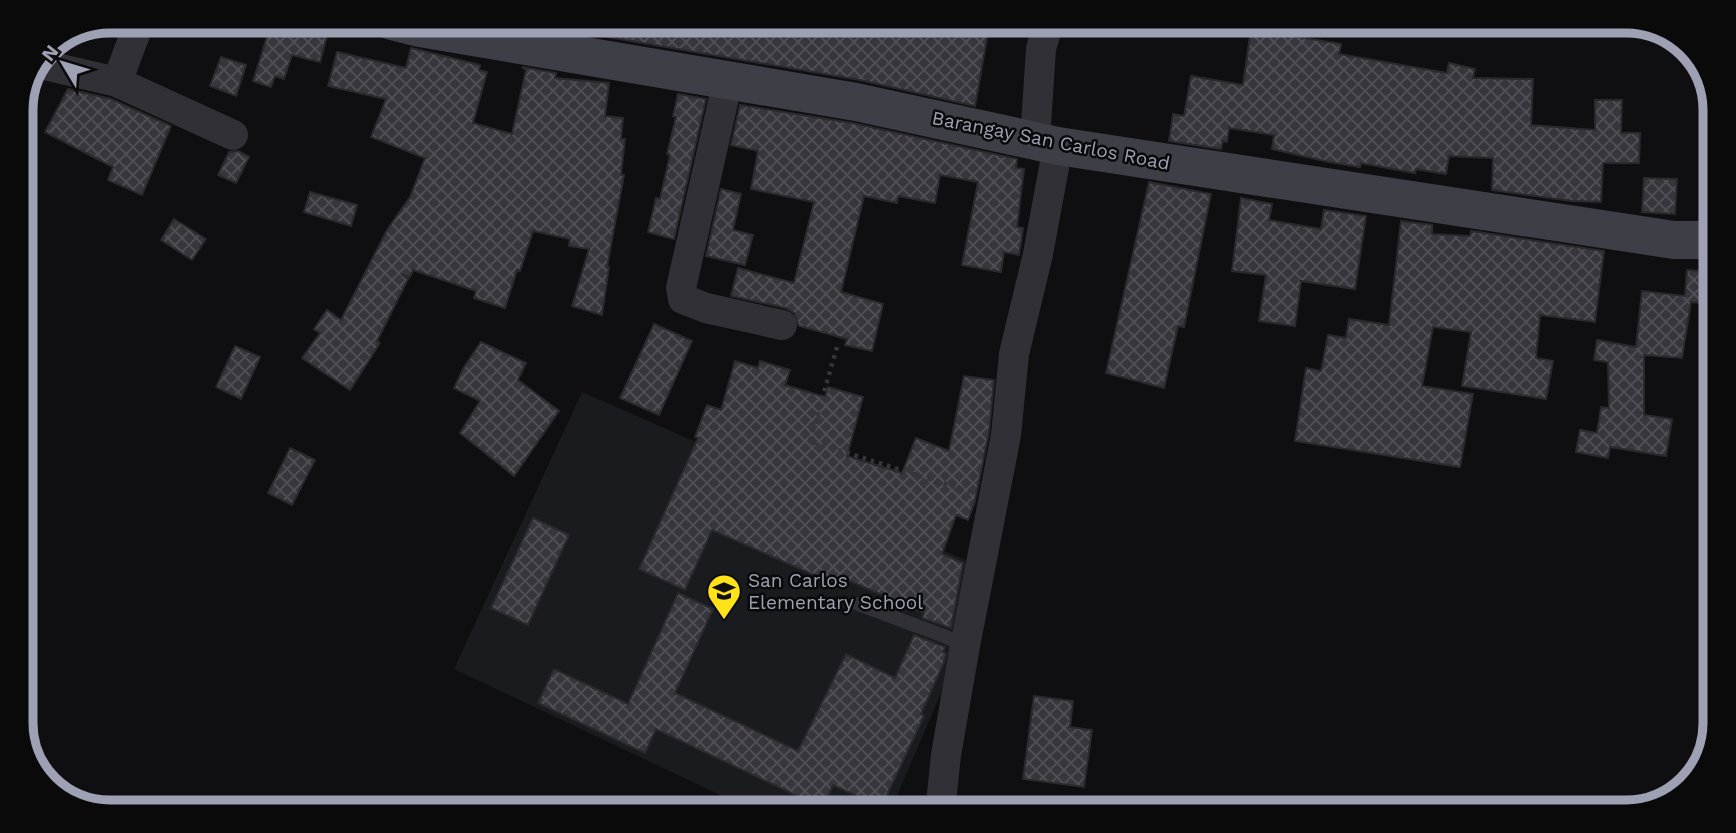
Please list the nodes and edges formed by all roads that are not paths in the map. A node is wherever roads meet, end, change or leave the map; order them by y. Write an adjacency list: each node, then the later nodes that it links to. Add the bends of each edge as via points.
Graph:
1 (135, 33): 6 (street)
2 (450, 33): 5 (street, Barangay San Carlos Road)
3 (1046, 33): 8 (street, via 1041,49)
4 (47, 66): 6 (street)
5 (728, 80): 8 (street, Barangay San Carlos Road); 10 (street, via 681,288 683,299)
6 (117, 82): 7 (street)
7 (233, 135)
8 (1047, 142): 9 (street, Barangay San Carlos Road, via 1674,240); 12 (street, via 1038,254 1014,354 1006,435)
9 (1703, 240)
10 (782, 325)
11 (858, 604): 12 (lane)
12 (965, 646): 13 (street)
13 (941, 800)

